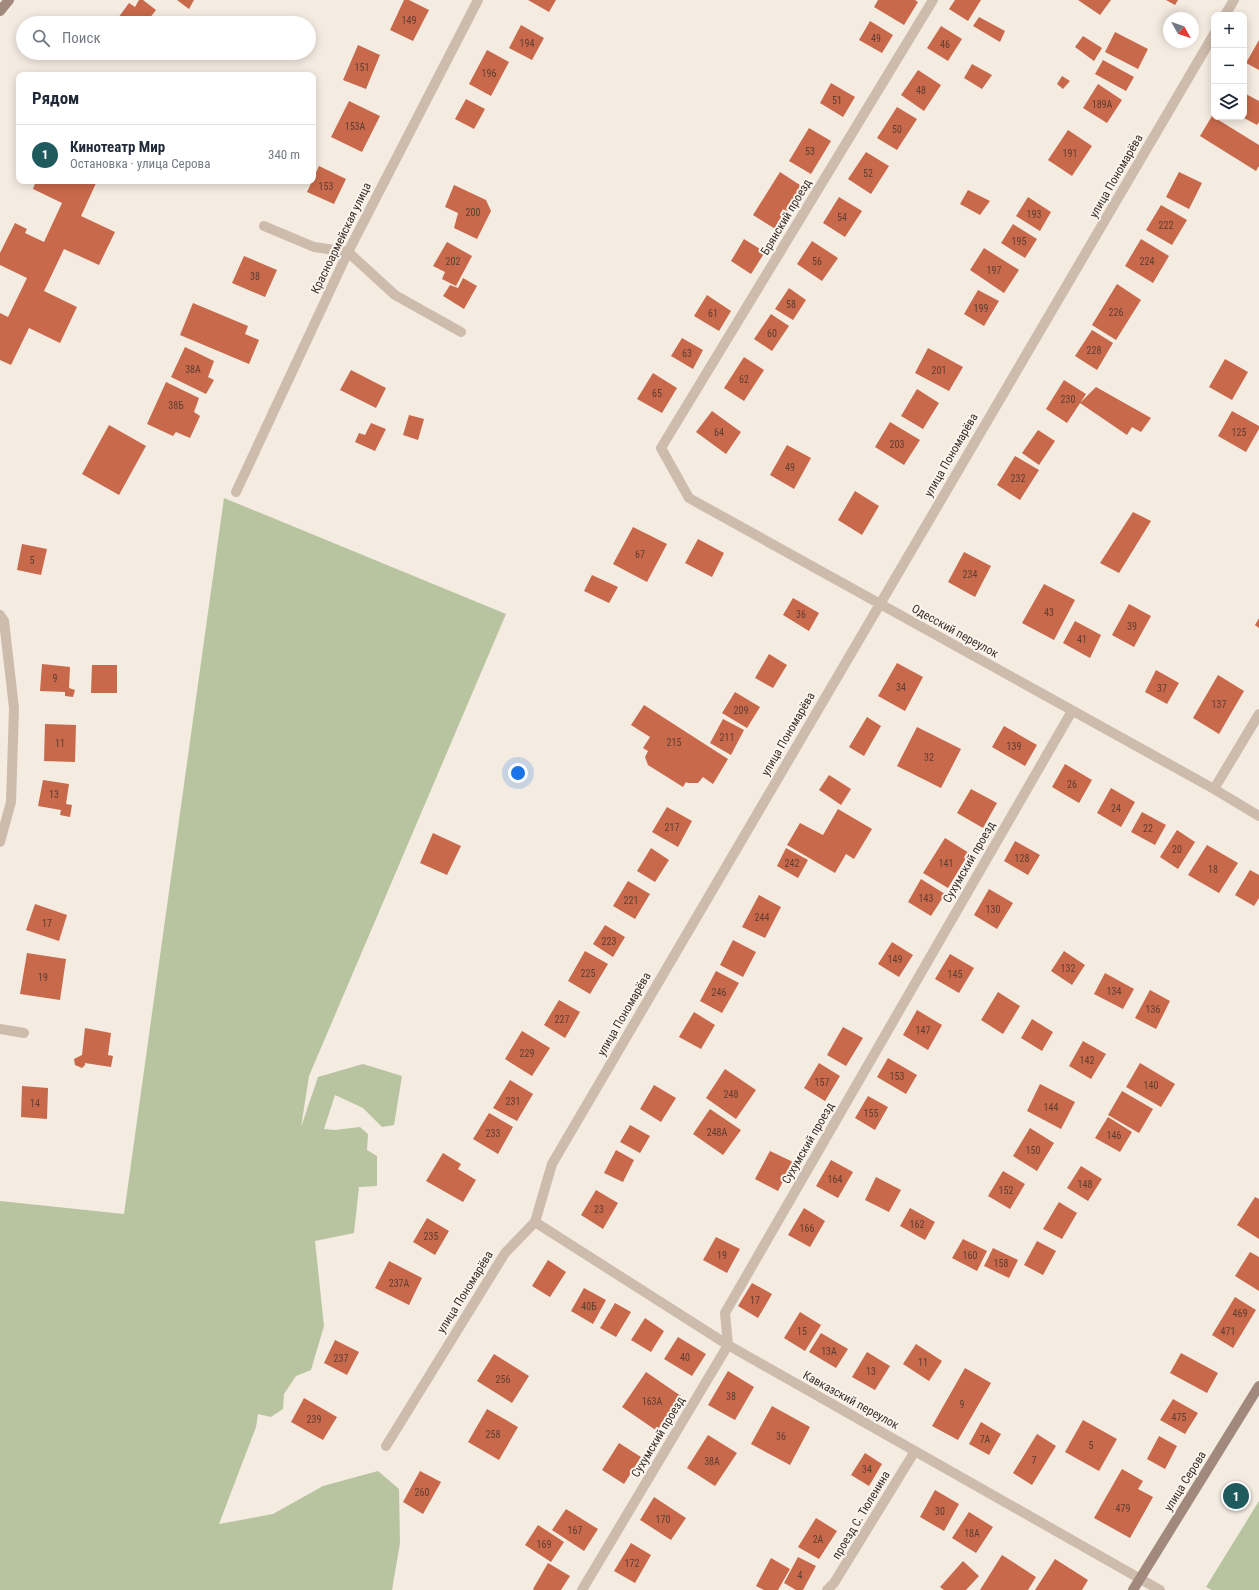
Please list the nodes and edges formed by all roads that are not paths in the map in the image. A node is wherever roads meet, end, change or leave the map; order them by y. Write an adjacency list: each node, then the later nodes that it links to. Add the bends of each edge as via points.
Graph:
1 (9, 0): 5 (main road)
2 (478, 0): 9 (street, Красноармейская улица)
3 (933, 0): 11 (street, Брянский проезд)
4 (1234, 0): 6 (street)
5 (0, 11)
6 (1227, 12)
7 (1211, 39): 13 (street, улица Пономарёва)
8 (264, 226): 9 (street, via 314,247)
9 (348, 252): 10 (street, via 395,296); 12 (street, Красноармейская улица)
10 (461, 332)
11 (661, 448): 13 (street, Одесский переулок, via 689,498)
12 (236, 492)
13 (879, 604): 15 (street, Одесский переулок); 22 (street, улица Пономарёва, via 552,1164)
14 (0, 615): 19 (street, via 4,621 14,708 11,802)
15 (1072, 711): 17 (street, Одесский переулок); 23 (street, Сухумский проезд, via 725,1313)
16 (1259, 714): 17 (street)
17 (1214, 789): 18 (street, Одесский переулок)
18 (1259, 816)
19 (0, 842)
20 (0, 1029): 21 (street)
21 (24, 1032)
22 (535, 1222): 23 (street, Кавказский переулок); 25 (street, улица Пономарёва, via 505,1253)
23 (728, 1345): 26 (street, Кавказский переулок); 28 (street, Сухумский проезд)
24 (1259, 1386): 27 (main road, улица Серова)
25 (386, 1446)
26 (915, 1451): 27 (street, Кавказский переулок); 29 (street, проезд С. Тюленина, via 834,1583)
27 (1140, 1579): 30 (main road, улица Серова); 31 (street, Кавказский переулок)
28 (582, 1590)
29 (827, 1590)
30 (1133, 1590)
31 (1160, 1590)

